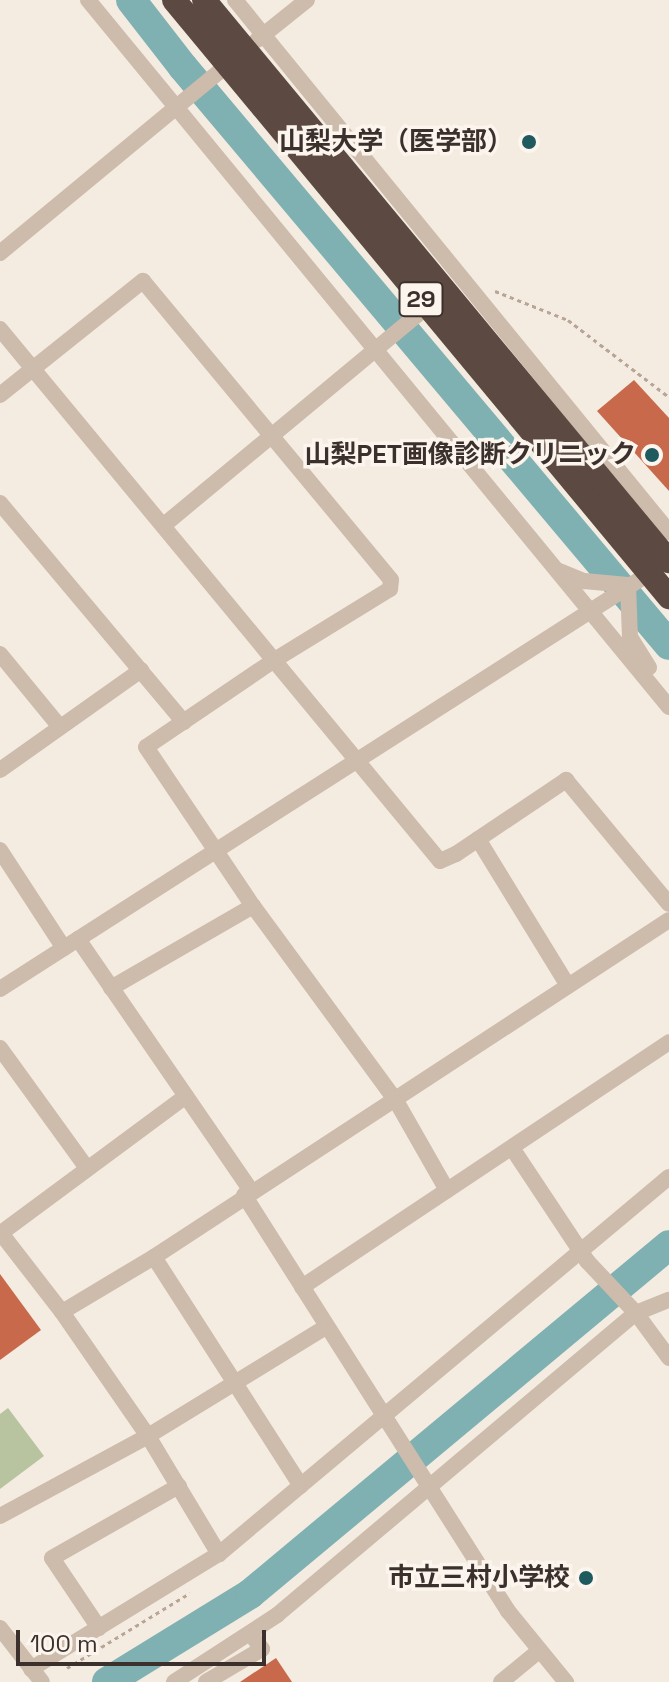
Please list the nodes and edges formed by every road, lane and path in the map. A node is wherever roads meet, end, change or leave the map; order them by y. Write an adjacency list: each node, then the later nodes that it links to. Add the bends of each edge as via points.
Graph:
1 (88, 0): 7 (street)
2 (174, 0): 25 (highway, 29, bridge)
3 (204, 0): 20 (highway, 29, bridge)
4 (235, 0): 6 (street)
5 (307, 0): 6 (street)
6 (264, 35): 7 (street); 9 (street)
7 (176, 108): 8 (street); 11 (street)
8 (0, 253)
9 (462, 277): 11 (street); 14 (path, via 568,320); 16 (street)
10 (0, 329): 12 (street)
11 (375, 350): 15 (street); 21 (street)
12 (33, 370): 13 (street); 15 (street, via 143,281); 18 (street)
13 (0, 395)
14 (669, 397)
15 (270, 436): 18 (street); 28 (street, via 391,580 390,589)
16 (623, 475): 19 (street); 23 (street, via 644,521)
17 (0, 503): 29 (street)
18 (164, 525): 28 (street)
19 (669, 532)
20 (669, 561): 23 (street)
21 (555, 568): 24 (street); 26 (street)
22 (669, 579): 23 (street)
23 (636, 581): 24 (street); 30 (street, via 628,616 634,648)
24 (606, 590): 26 (street)
25 (669, 597)
26 (589, 611): 31 (street); 34 (street)
27 (0, 654): 33 (street)
28 (273, 661): 32 (street); 34 (street)
29 (141, 670): 32 (street); 33 (street)
30 (669, 696)
31 (669, 707)
32 (184, 722): 38 (street, via 146,747)
33 (60, 727): 35 (street)
34 (356, 762): 36 (street, via 440,861); 38 (street)
35 (0, 770)
36 (478, 839): 39 (street, via 566,780); 43 (street)
37 (0, 850): 42 (street)
38 (219, 850): 40 (street); 42 (street)
39 (669, 904)
40 (253, 906): 44 (street); 49 (street)
41 (669, 920): 43 (street)
42 (71, 944): 44 (street); 45 (street)
43 (568, 986): 49 (street)
44 (111, 988): 48 (street)
45 (0, 989)
46 (669, 1042): 50 (street)
47 (0, 1048): 51 (street)
48 (186, 1096): 51 (street); 54 (street)
49 (395, 1099): 53 (street); 54 (street)
50 (512, 1148): 53 (street); 56 (street)
51 (86, 1167): 55 (street)
52 (669, 1177): 56 (street)
53 (447, 1190): 58 (street)
54 (247, 1193): 57 (street); 58 (street)
55 (1, 1232): 61 (street)
56 (580, 1251): 60 (street); 65 (street)
57 (154, 1257): 61 (street); 64 (street)
58 (302, 1287): 62 (street)
59 (669, 1300): 60 (street)
60 (631, 1308): 63 (street); 69 (street)
61 (62, 1312): 66 (street)
62 (326, 1327): 64 (street); 65 (street)
63 (669, 1358)
64 (234, 1386): 66 (street); 68 (street)
65 (383, 1417): 68 (street); 69 (street)
66 (148, 1436): 67 (street); 70 (street)
67 (179, 1486): 71 (street); 73 (street, via 52,1558)
68 (301, 1486): 71 (street)
69 (429, 1488): 74 (street); 75 (street, via 508,1611)
70 (0, 1516)
71 (219, 1554): 73 (street)
72 (0, 1628): 76 (street)
73 (99, 1628): 76 (street)
74 (250, 1633): 77 (street); 78 (street, via 262,1649)
75 (540, 1650): 79 (street); 80 (street)
76 (36, 1676)
77 (174, 1682)
78 (206, 1682)
79 (501, 1682)
80 (566, 1682)

